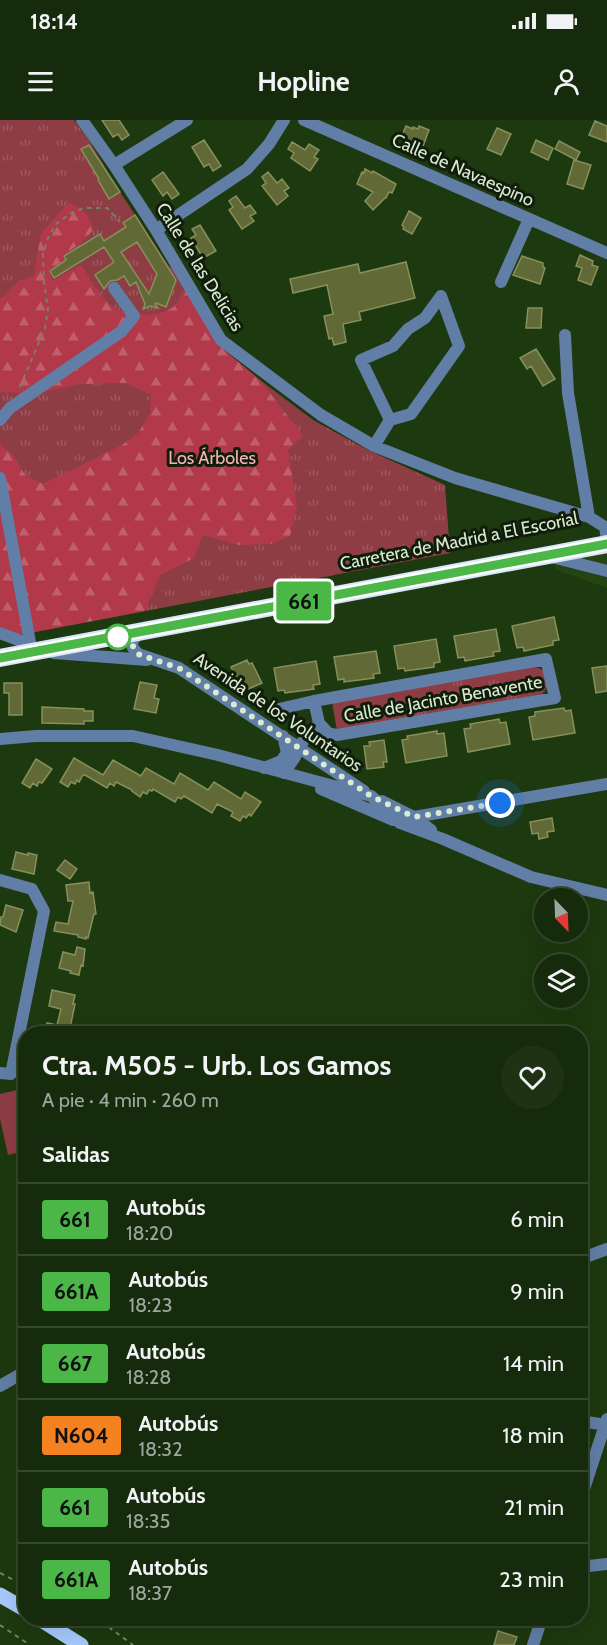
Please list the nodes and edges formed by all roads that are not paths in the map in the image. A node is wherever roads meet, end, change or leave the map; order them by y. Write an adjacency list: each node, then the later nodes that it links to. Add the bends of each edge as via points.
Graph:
1 (82, 120): 5 (street, Calle de las Delicias)
2 (186, 120): 5 (street)
3 (284, 120): 7 (street, via 247,169)
4 (304, 120): 6 (street, Calle de Navaespino)
5 (114, 165): 7 (street, Calle de las Delicias)
6 (529, 219): 8 (street, Calle de Navaespino); 9 (street)
7 (156, 230): 14 (street, Calle de las Delicias, via 221,340 321,416)
8 (607, 253)
9 (501, 282)
10 (114, 288): 12 (street, via 134,316 122,331 10,408)
11 (565, 335): 16 (street, via 568,393)
12 (0, 420)
13 (390, 420): 13 (street, via 411,414 459,346 441,296 425,318 393,346 361,360); 14 (street)
14 (374, 446): 16 (street, Calle de las Delicias, via 455,478)
15 (0, 478): 22 (street)
16 (589, 517): 17 (street, Calle de las Delicias, via 605,527)
17 (607, 537): 18 (highway, Carretera de Madrid a El Escorial); 22 (highway, Carretera de Madrid a El Escorial)
18 (545, 555): 19 (street); 20 (highway, Carretera de Madrid a El Escorial)
19 (607, 571)
20 (140, 632): 22 (highway, Carretera de Madrid a El Escorial); 25 (street, Avenida de los Voluntarios, via 133,640 135,651)
21 (0, 633): 22 (street, Avenida de los Voluntarios)
22 (31, 645): 23 (highway, Carretera de Madrid a El Escorial); 24 (highway, Carretera de Madrid a El Escorial); 25 (street, Avenida de los Voluntarios)
23 (0, 648)
24 (0, 658)
25 (163, 662): 29 (street, Avenida de los Voluntarios, via 179,668)
26 (314, 701): 27 (street, Calle de Jacinto Benavente); 28 (street, Calle de Jacinto Benavente); 28 (street, Calle de Jacinto Benavente, via 546,659 555,698 337,735 328,733)
27 (279, 708)
28 (319, 723): 31 (street, Calle de Jacinto Benavente)
29 (283, 736): 31 (street, Avenida de los Voluntarios); 32 (street, via 286,753 281,761)
30 (0, 739): 32 (street, via 133,736)
31 (299, 746): 33 (street, Calle de Jacinto Benavente); 35 (street, Avenida de los Voluntarios)
32 (264, 768): 33 (street)
33 (284, 773): 35 (street); 37 (street)
34 (607, 784): 36 (street)
35 (371, 796): 36 (street, Avenida de los Voluntarios); 37 (street, Avenida de los Voluntarios)
36 (414, 817): 38 (street, Avenida de los Voluntarios)
37 (400, 823): 38 (street, Avenida de los Voluntarios)
38 (443, 839): 40 (street, Avenida de los Voluntarios, via 531,877)
39 (0, 880): 41 (street, via 32,889 44,911)
40 (607, 895)
41 (5, 1073)
42 (607, 1250): 43 (street)
43 (588, 1256)
44 (18, 1376): 45 (street)
45 (0, 1386)
46 (588, 1422): 47 (street)
47 (606, 1423): 48 (street)
48 (588, 1477)
49 (607, 1564): 50 (street)
50 (588, 1566)
51 (0, 1595): 52 (main road)
52 (18, 1606)
53 (51, 1626): 55 (main road)
54 (539, 1626): 56 (street)
55 (81, 1645)
56 (533, 1645)

